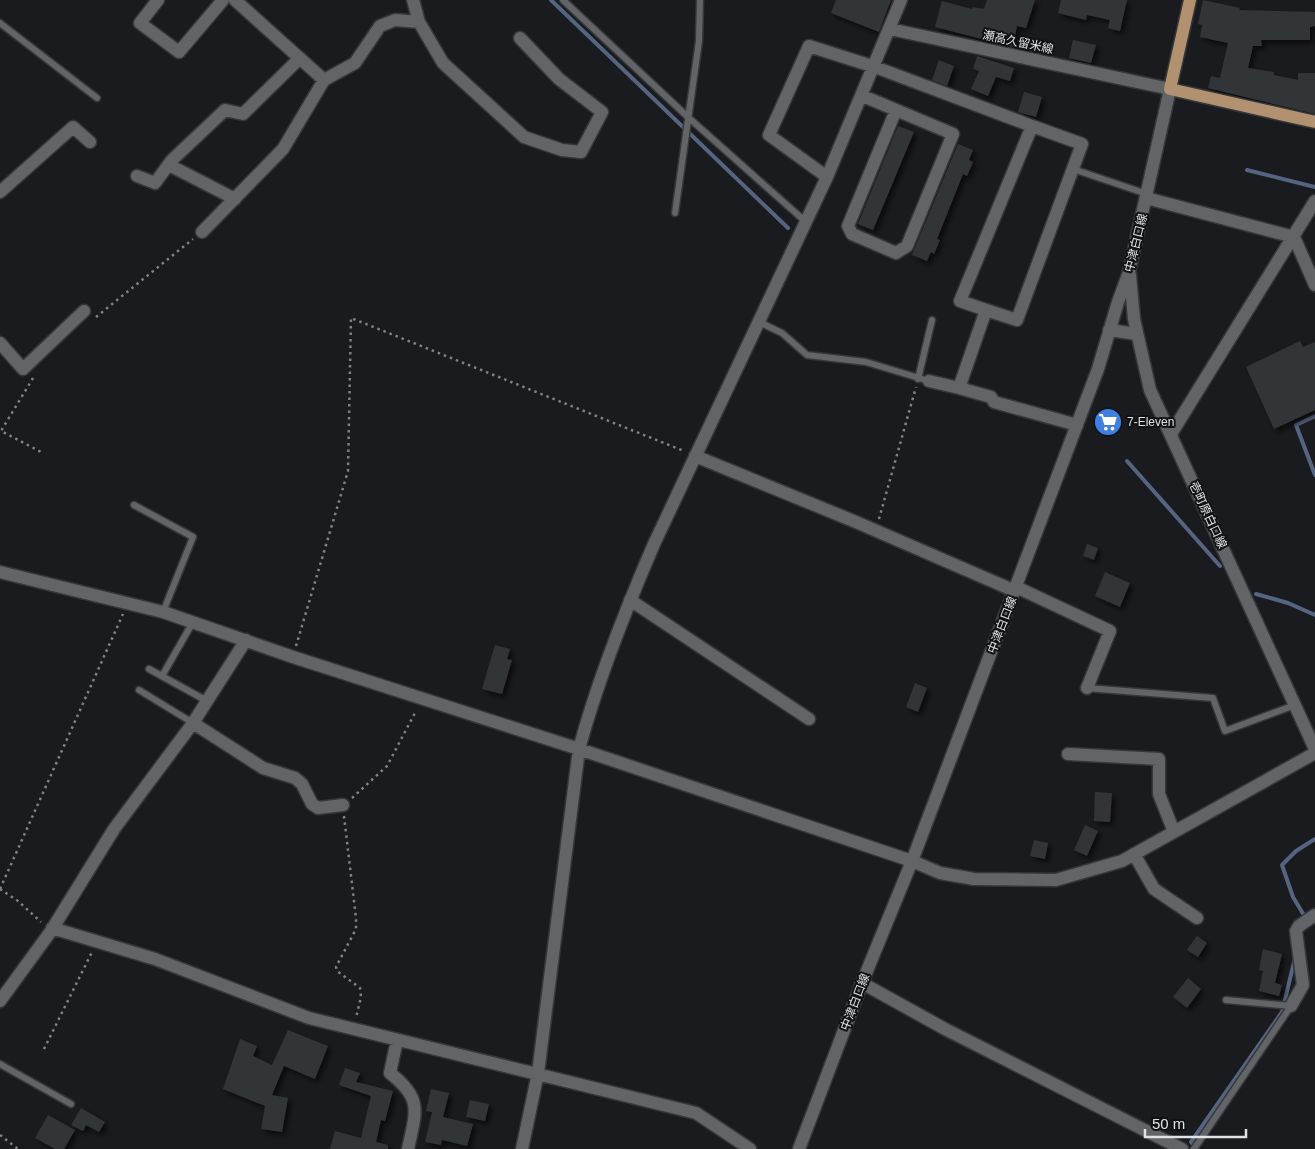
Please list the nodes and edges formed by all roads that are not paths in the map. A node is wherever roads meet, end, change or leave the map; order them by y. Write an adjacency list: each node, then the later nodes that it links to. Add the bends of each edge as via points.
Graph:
1 (158, 0): 2 (street, via 140,23 179,52)
2 (223, 0)
3 (235, 0): 13 (street)
4 (413, 0): 9 (street)
5 (563, 0): 20 (lane)
6 (700, 0): 20 (lane, via 699,41)
7 (901, 0): 11 (street)
8 (1190, 0): 16 (main road)
9 (419, 22): 12 (street, via 443,63 524,137 562,150 581,152 602,112 559,79); 15 (street, via 394,20 380,26 355,63)
10 (0, 23): 18 (lane)
11 (890, 29): 14 (street); 16 (street, 瀬高久留米線)
12 (520, 38)
13 (300, 58): 15 (street); 24 (street, via 242,114 225,110)
14 (875, 67): 17 (street); 22 (street); 27 (street, via 809,46 769,135)
15 (324, 80): 30 (street, via 283,149)
16 (1170, 89): 21 (main road, 瀬高久留米線); 29 (street, 中津白口線)
17 (863, 96): 19 (street); 27 (street)
18 (97, 98)
19 (896, 110): 19 (street, via 848,226 852,234 896,252 907,246 953,134)
20 (689, 118): 32 (lane); 33 (lane)
21 (1315, 122)
22 (1032, 126): 25 (street, via 1082,144); 38 (street, via 960,301)
23 (90, 142): 28 (street, via 73,127)
24 (168, 165): 26 (street, via 155,183); 30 (street)
25 (1073, 169): 29 (lane); 38 (street, via 1017,320)
26 (137, 176)
27 (827, 177): 33 (street)
28 (0, 192)
29 (1147, 196): 35 (street); 36 (street, 中津白口線)
30 (235, 199): 34 (street)
31 (1315, 201): 35 (street)
32 (675, 213)
33 (806, 222): 41 (street)
34 (202, 232)
35 (1294, 237): 37 (street); 48 (street)
36 (1129, 272): 42 (street, 中津白口線); 43 (street, 壱町原白口線)
37 (1315, 285)
38 (986, 310): 46 (street)
39 (89, 315): 44 (street, via 23,369)
40 (932, 320): 45 (lane)
41 (759, 322): 45 (lane, via 782,333 807,355 866,362); 49 (street)
42 (1109, 330): 43 (street); 47 (street, 中津白口線)
43 (1137, 334): 48 (street, 壱町原白口線, via 1150,390)
44 (0, 343)
45 (923, 380): 46 (street)
46 (959, 388): 47 (street, via 990,397 994,402)
47 (1077, 425): 52 (street, 中津白口線)
48 (1171, 434): 62 (street, 壱町原白口線)
49 (695, 456): 52 (street); 53 (street)
50 (134, 504): 54 (lane, via 193,537)
51 (0, 572): 54 (street)
52 (1016, 589): 59 (street, via 1110,631); 71 (street, 中津白口線)
53 (630, 600): 63 (street); 65 (street)
54 (163, 612): 55 (street)
55 (193, 622): 56 (street); 58 (lane)
56 (246, 640): 61 (street); 65 (street)
57 (149, 669): 58 (lane)
58 (162, 676): 61 (lane)
59 (1087, 688): 62 (lane, via 1213,698 1225,731)
60 (139, 690): 64 (lane)
61 (207, 701): 64 (street)
62 (1295, 705): 66 (street, 壱町原白口線)
63 (809, 719)
64 (193, 723): 68 (street, via 263,768 295,778 318,808); 74 (street, via 114,829)
65 (579, 749): 71 (street); 81 (street)
66 (1315, 751): 69 (street)
67 (1068, 754): 69 (street, via 1159,759 1159,794)
68 (343, 806)
69 (1174, 832): 70 (street)
70 (1134, 854): 71 (street, via 1122,861 1056,880 974,879 940,873); 73 (street, via 1154,889)
71 (912, 861): 75 (street, 中津白口線)
72 (1315, 915): 78 (street, via 1296,931 1303,985)
73 (1197, 918)
74 (51, 930): 77 (street); 79 (street, via 190,971 309,1018)
75 (862, 983): 86 (street, 中津白口線); 87 (street, via 945,1029)
76 (1226, 1000): 78 (lane)
77 (0, 1001)
78 (1291, 1006): 88 (lane)
79 (397, 1040): 81 (street); 83 (street, via 390,1072 407,1087 416,1108)
80 (0, 1064): 82 (lane)
81 (538, 1073): 84 (street); 85 (street, via 696,1113)
82 (71, 1104)
83 (408, 1149)
84 (522, 1149)
85 (750, 1149)
86 (799, 1149)
87 (1182, 1149)
88 (1194, 1149)

